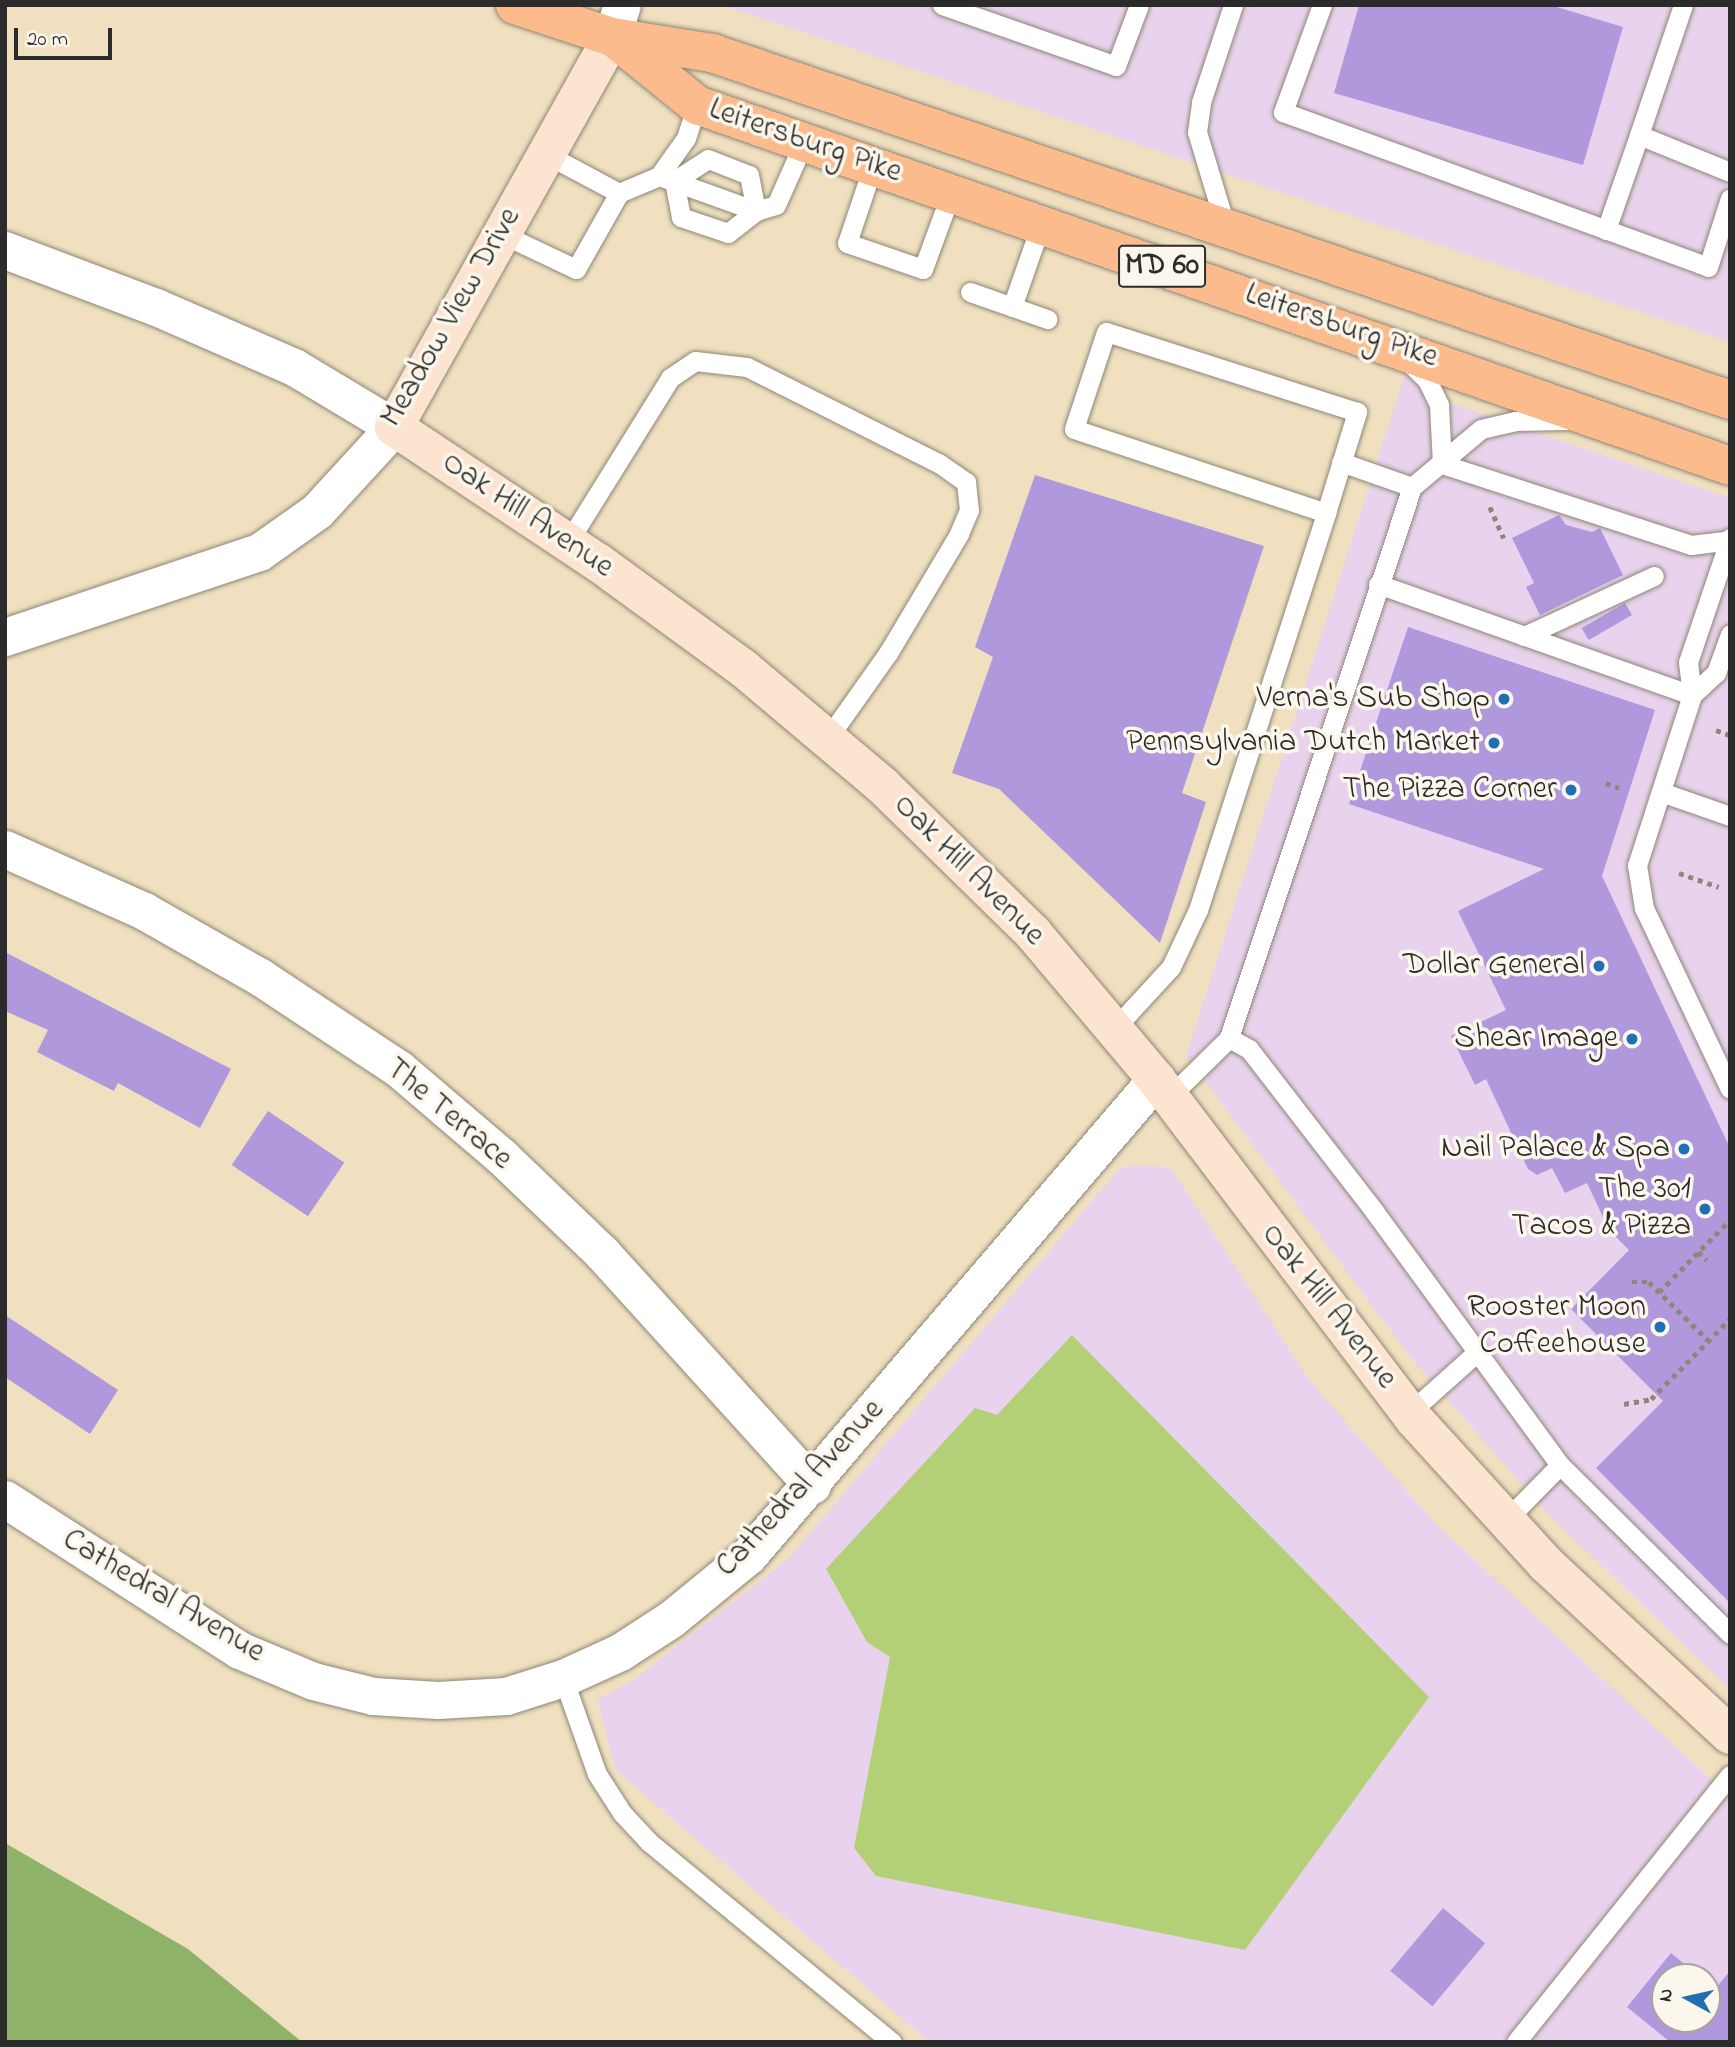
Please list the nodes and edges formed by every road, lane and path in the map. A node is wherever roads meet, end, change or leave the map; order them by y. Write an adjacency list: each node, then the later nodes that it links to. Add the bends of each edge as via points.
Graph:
1 (515, 5): 7 (main road, Leitersburg Pike / MD 60)
2 (942, 5): 3 (lane, via 1116,66)
3 (1139, 5)
4 (1233, 5): 20 (lane, via 1200,102 1197,132)
5 (1322, 5): 21 (lane, via 1283,112)
6 (1683, 5): 9 (lane)
7 (617, 21): 8 (main road, Leitersburg Pike / MD 60); 11 (street, Meadow View Drive); 20 (main road, Leitersburg Pike / MD 60)
8 (697, 105): 10 (main road, Leitersburg Pike / MD 60); 14 (lane)
9 (1639, 135): 13 (lane); 21 (lane)
10 (804, 142): 12 (main road, Leitersburg Pike / MD 60); 18 (lane, via 776,205)
11 (546, 154): 16 (lane); 22 (street, Meadow View Drive)
12 (873, 166): 15 (main road, Leitersburg Pike / MD 60); 15 (lane, via 847,243 923,269)
13 (1730, 173)
14 (667, 178): 16 (lane); 18 (lane); 18 (lane, via 708,159 749,175); 18 (lane, via 681,217 728,233)
15 (951, 192): 19 (main road, Leitersburg Pike / MD 60)
16 (619, 193): 22 (lane, via 576,269)
17 (1730, 198): 21 (lane, via 1708,267)
18 (756, 211)
19 (1041, 224): 25 (lane); 27 (main road, Leitersburg Pike / MD 60)
20 (1226, 229): 28 (main road, Leitersburg Pike / MD 60)
21 (1606, 230)
22 (502, 234): 30 (street, Meadow View Drive)
23 (5, 250): 30 (street, Oak Hill Avenue, via 156,307 294,367)
24 (970, 292): 25 (lane)
25 (1012, 307): 26 (lane)
26 (1047, 319)
27 (1383, 341): 29 (main road, Leitersburg Pike / MD 60); 32 (lane, via 1422,373 1436,396)
28 (1730, 400)
29 (1600, 419): 32 (lane, via 1492,425 1467,438); 33 (main road, Leitersburg Pike / MD 60)
30 (394, 427): 37 (street, Oak Hill Avenue); 42 (street, Meadow View Drive, via 317,511 259,552)
31 (1341, 462): 34 (lane); 35 (lane); 35 (lane, via 1357,412 1106,332 1074,429)
32 (1442, 464): 34 (lane); 36 (lane, via 1692,545)
33 (1730, 466)
34 (1412, 487): 39 (lane)
35 (1326, 513): 54 (lane, via 1198,910 1171,967)
36 (1729, 539): 43 (lane, via 1688,662)
37 (568, 542): 46 (street, Oak Hill Avenue, via 743,668); 46 (lane, via 670,379 695,361 747,367 940,464 966,482 969,510 959,534 888,653)
38 (1654, 576): 41 (lane)
39 (1378, 584): 41 (lane); 55 (lane)
40 (1730, 634): 43 (lane, via 1716,673)
41 (1524, 636): 43 (lane)
42 (5, 637)
43 (1692, 695): 49 (lane)
44 (1716, 730): 45 (path)
45 (1730, 735)
46 (828, 739): 54 (street, Oak Hill Avenue, via 883,786 1033,933)
47 (1606, 783): 48 (path)
48 (1619, 788)
49 (1661, 792): 50 (lane); 57 (lane, via 1638,861 1641,897)
50 (1730, 816)
51 (5, 849): 69 (street, The Terrace, via 145,911 260,977 399,1069 502,1157 602,1253)
52 (1679, 873): 53 (path)
53 (1719, 887)
54 (1114, 1029): 56 (street, Oak Hill Avenue)
55 (1229, 1038): 56 (lane); 65 (lane, via 1249,1049 1374,1211)
56 (1162, 1088): 67 (street, Oak Hill Avenue); 69 (street, Cathedral Avenue)
57 (1730, 1089)
58 (1730, 1220): 59 (path)
59 (1698, 1252): 60 (path); 62 (path)
60 (1707, 1260)
61 (1632, 1282): 62 (path, via 1649,1282)
62 (1659, 1292): 64 (path)
63 (1730, 1319): 64 (path)
64 (1709, 1340): 66 (path, via 1651,1399)
65 (1475, 1354): 67 (lane); 68 (lane)
66 (1624, 1404)
67 (1409, 1413): 71 (street, Oak Hill Avenue)
68 (1560, 1465): 71 (lane); 72 (lane)
69 (812, 1485): 73 (street, Cathedral Avenue, via 748,1556 671,1619 620,1652)
70 (5, 1499): 73 (street, Cathedral Avenue, via 239,1650 313,1681 373,1696 438,1700 506,1696)
71 (1505, 1521): 74 (street, Oak Hill Avenue, via 1668,1682)
72 (1730, 1634)
73 (564, 1678): 76 (lane, via 597,1774 622,1813 649,1842)
74 (1730, 1735)
75 (1730, 1775): 77 (lane)
76 (892, 2042)
77 (1516, 2042)

